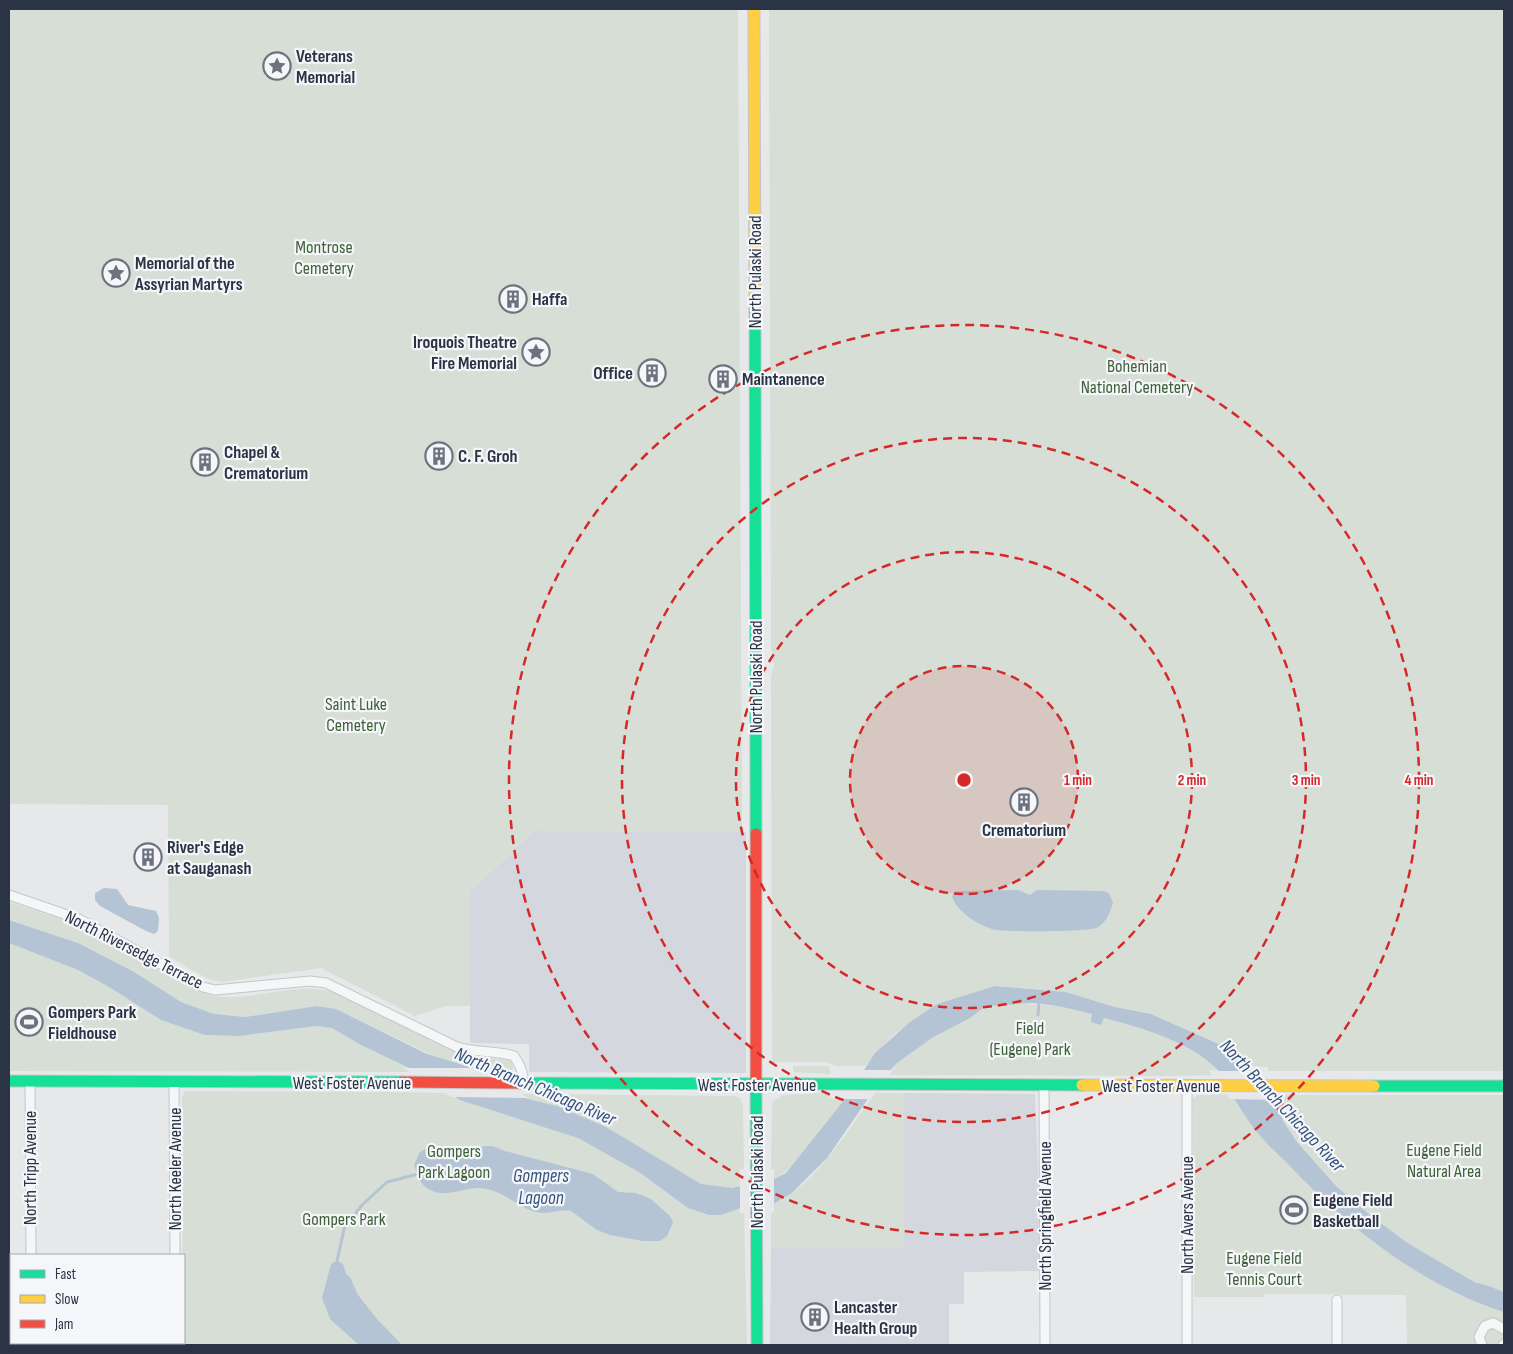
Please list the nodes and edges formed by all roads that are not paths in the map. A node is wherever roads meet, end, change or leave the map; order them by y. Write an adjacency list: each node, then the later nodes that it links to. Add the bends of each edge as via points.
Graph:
1 (754, 9): 7 (main road, North Pulaski Road)
2 (9, 895): 6 (street, North Riversedge Terrace, via 79,919 215,990 326,983 457,1047 471,1052 514,1056)
3 (9, 1081): 4 (main road, West Foster Avenue)
4 (30, 1081): 5 (main road, West Foster Avenue); 11 (street, North Tripp Avenue)
5 (174, 1082): 6 (main road, West Foster Avenue); 12 (street, North Keeler Avenue)
6 (524, 1084): 7 (main road, West Foster Avenue)
7 (757, 1085): 9 (main road, West Foster Avenue); 15 (main road, North Pulaski Road)
8 (1187, 1085): 9 (main road, West Foster Avenue); 10 (main road, West Foster Avenue); 17 (street, North Avers Avenue)
9 (1044, 1086): 16 (street, North Springfield Avenue)
10 (1504, 1086)
11 (31, 1254)
12 (175, 1254)
13 (1337, 1300): 18 (street)
14 (1504, 1329): 19 (street, via 1493,1323 1485,1326 1479,1337)
15 (757, 1345)
16 (1045, 1345)
17 (1187, 1345)
18 (1337, 1345)
19 (1482, 1345)

